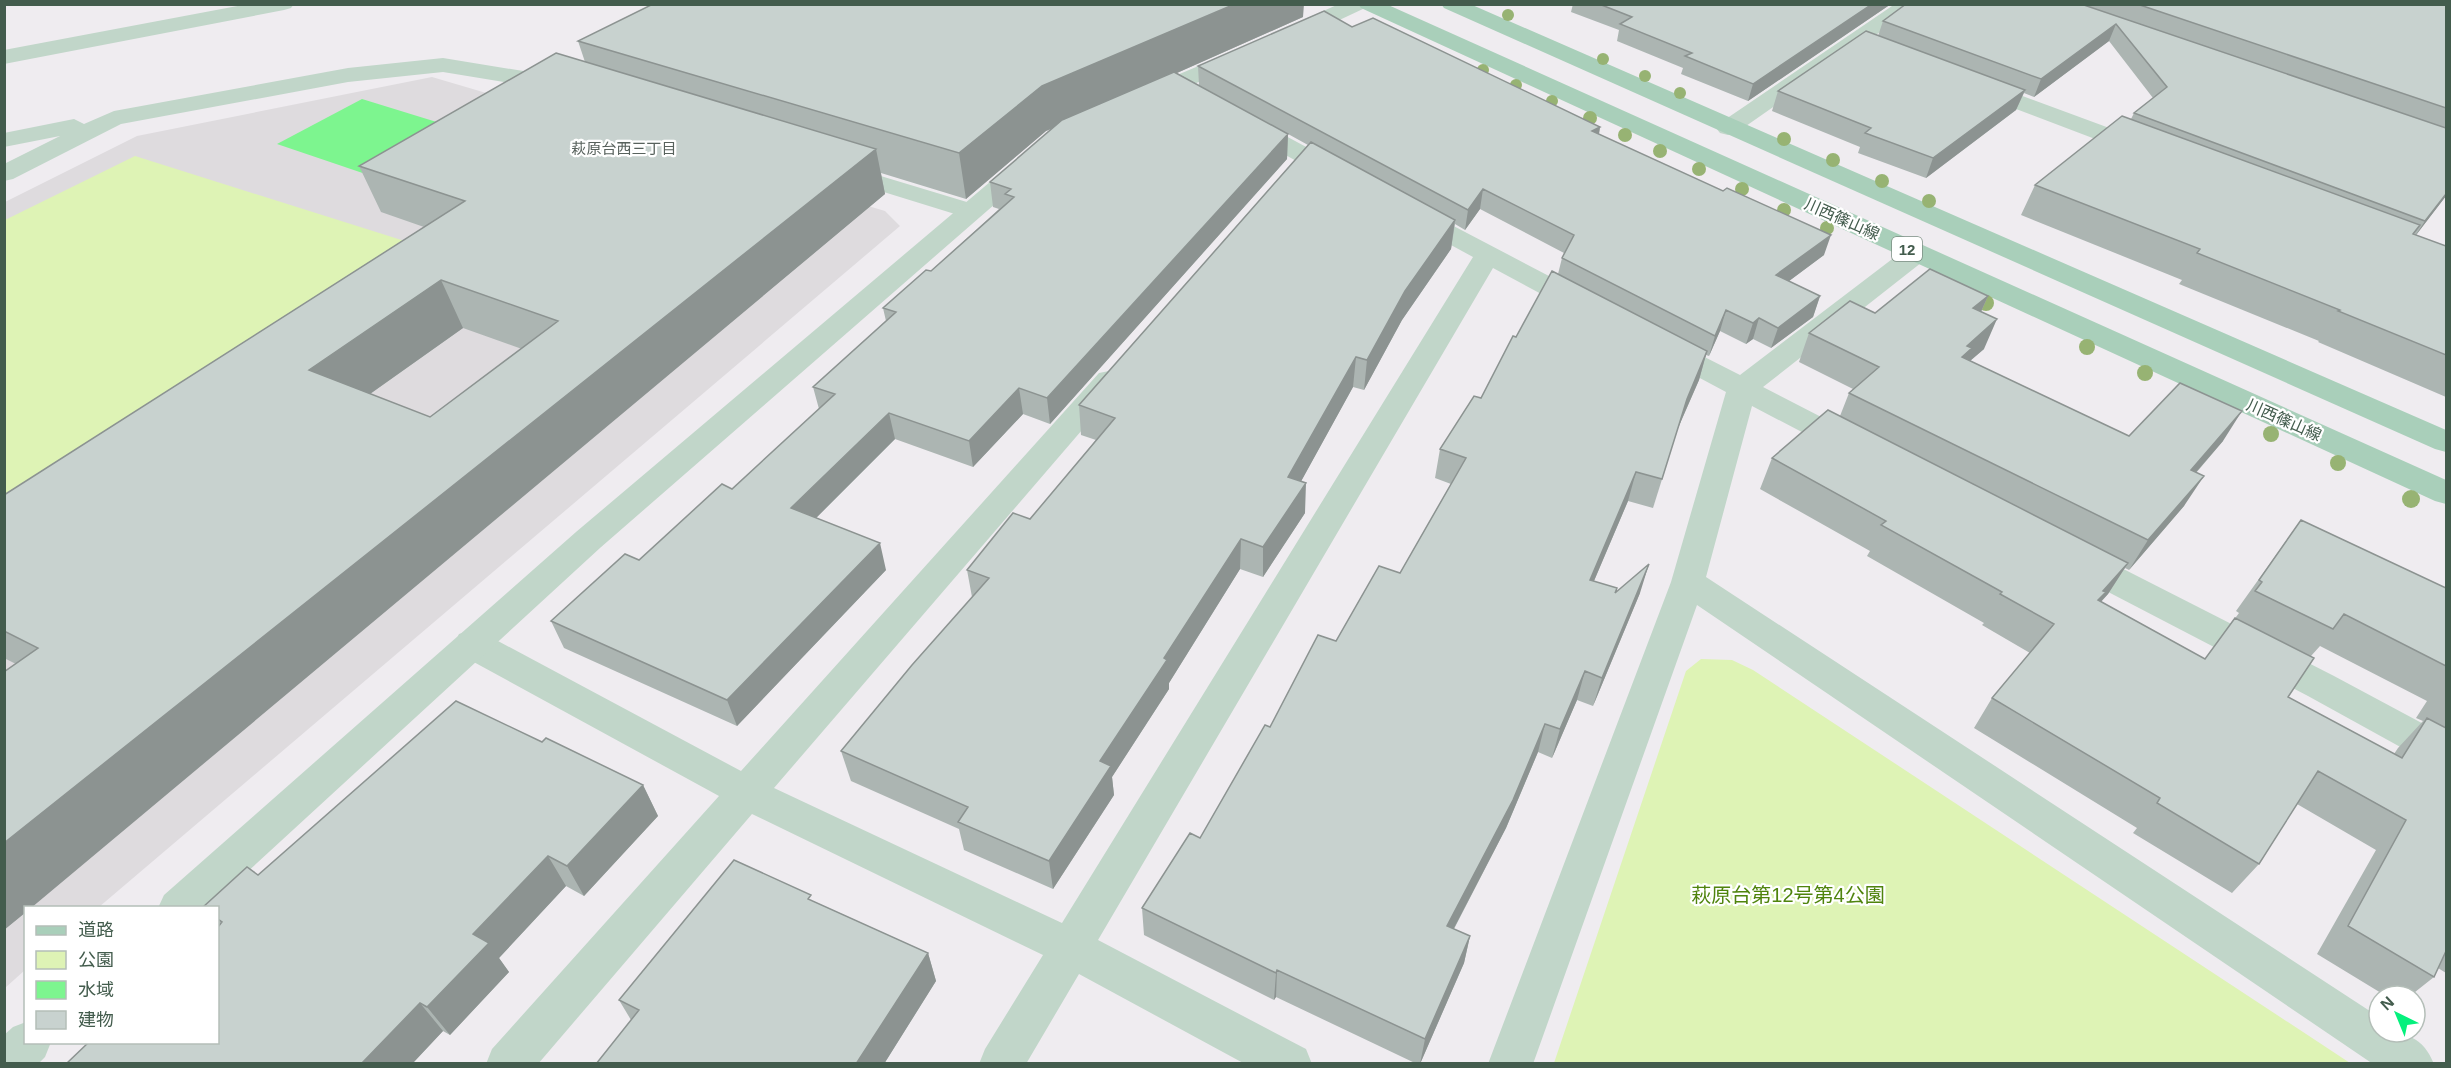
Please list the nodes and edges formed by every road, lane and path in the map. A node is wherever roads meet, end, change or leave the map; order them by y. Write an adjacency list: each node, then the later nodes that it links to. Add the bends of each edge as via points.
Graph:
1 (284, 4): 6 (street)
2 (1358, 4): 8 (street)
3 (1368, 4): 21 (main road, 川西篠山線 / 12)
4 (1451, 4): 12 (main road, 12)
5 (1910, 4): 12 (street, via 1868,45)
6 (4, 57)
7 (1957, 78): 15 (street)
8 (1175, 84): 10 (street); 16 (street)
9 (582, 91): 11 (street, via 443,65 348,75)
10 (1124, 106)
11 (114, 118): 13 (street); 18 (street)
12 (1728, 128): 25 (main road, 12)
13 (4, 140)
14 (1047, 146): 20 (street)
15 (2157, 154)
16 (1306, 156): 19 (street); 22 (street)
17 (822, 165): 20 (street)
18 (4, 174)
19 (1282, 183)
20 (971, 211): 30 (street)
21 (1917, 253): 24 (street); 27 (main road, 川西篠山線 / 12)
22 (1487, 255): 24 (street); 34 (street)
23 (1133, 354): 32 (street)
24 (1742, 388): 26 (street); 29 (street)
25 (2446, 442)
26 (1878, 459)
27 (2446, 493)
28 (2047, 545): 31 (street)
29 (1688, 582): 40 (street); 41 (street)
30 (472, 644): 32 (street); 33 (street)
31 (2446, 754)
32 (747, 793): 34 (street); 37 (street)
33 (181, 906)
34 (1072, 948): 38 (street); 39 (street)
35 (27, 1044): 36 (street)
36 (6, 1064)
37 (508, 1064)
38 (1001, 1064)
39 (1290, 1064)
40 (1510, 1064)
41 (2412, 1064)

